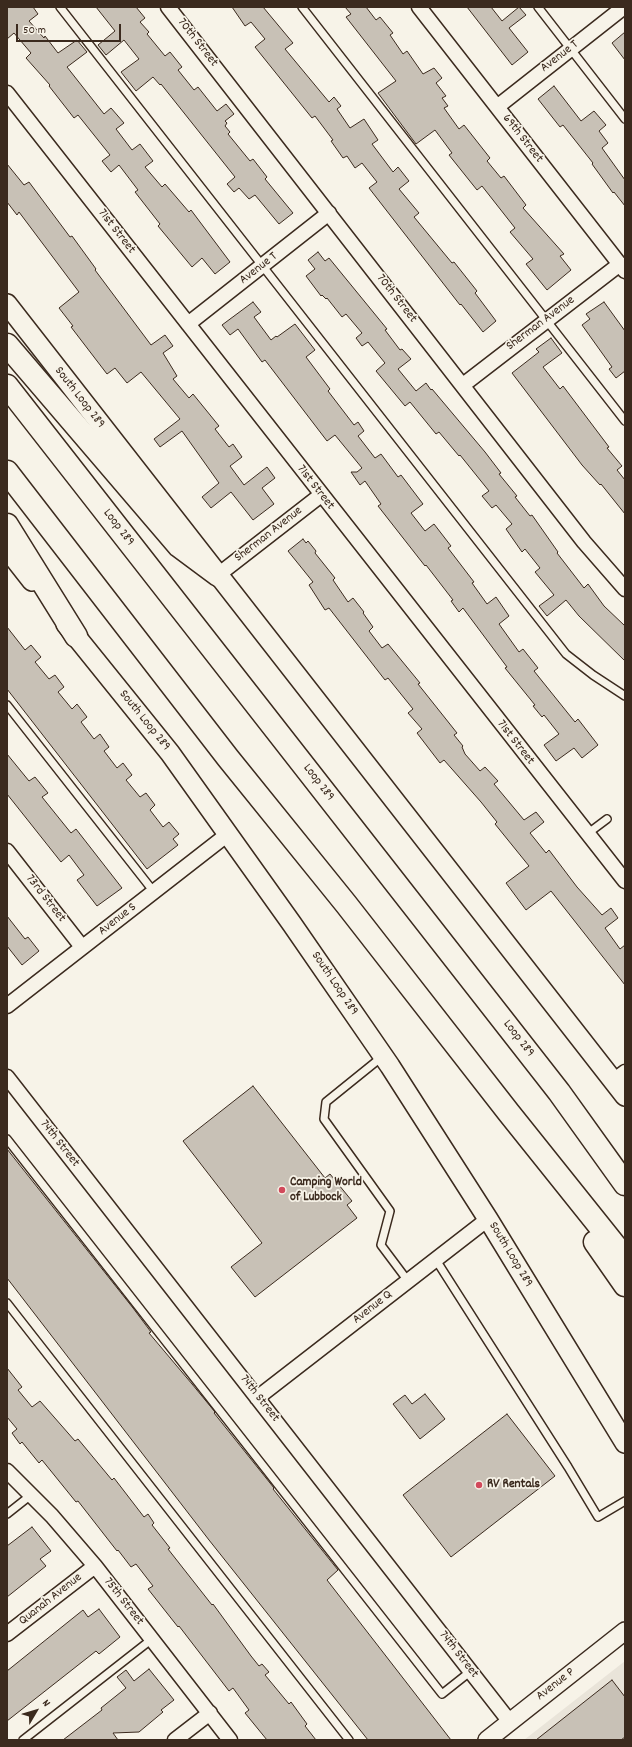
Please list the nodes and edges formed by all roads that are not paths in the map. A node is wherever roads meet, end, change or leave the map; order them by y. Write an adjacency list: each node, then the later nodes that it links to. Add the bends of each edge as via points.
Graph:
1 (60, 7): 12 (lane)
2 (168, 7): 11 (street, 70th Street)
3 (302, 7): 15 (lane)
4 (419, 7): 9 (street, 69th Street)
5 (538, 7): 7 (lane)
6 (624, 7): 7 (street, Avenue T)
7 (570, 49): 9 (street, Avenue T); 10 (lane)
8 (7, 93): 16 (street, 71st Street)
9 (497, 107): 13 (street, 69th Street)
10 (625, 119)
11 (329, 213): 12 (street, Avenue T); 18 (street, 70th Street)
12 (262, 266): 16 (street, Avenue T); 28 (lane, via 566,654)
13 (622, 268): 15 (street, Sherman Avenue)
14 (7, 304): 25 (main road, South Loop 289)
15 (547, 320): 18 (street, Sherman Avenue); 20 (lane)
16 (188, 324): 22 (street, 71st Street)
17 (7, 344): 25 (highway, via 179,546)
18 (462, 385): 26 (street, 70th Street, via 584,542)
19 (7, 386): 41 (highway, Loop 289)
20 (625, 421)
21 (7, 472): 43 (highway, via 218,746 346,904)
22 (321, 495): 25 (street, Sherman Avenue); 32 (street, 71st Street)
23 (7, 525): 27 (highway)
24 (7, 549): 27 (main road, South Loop 289)
25 (218, 575): 39 (main road, South Loop 289)
26 (625, 588)
27 (76, 636): 31 (main road, South Loop 289, via 170,753)
28 (625, 696)
29 (7, 705): 35 (lane)
30 (607, 819): 32 (lane)
31 (228, 834): 35 (street, Avenue S); 38 (main road, South Loop 289)
32 (587, 834): 34 (street, 71st Street)
33 (7, 851): 36 (street, 73rd Street)
34 (625, 881)
35 (154, 892): 36 (street, Avenue S)
36 (82, 948): 37 (street, Avenue S)
37 (8, 1004)
38 (383, 1056): 47 (main road, South Loop 289); 50 (lane, via 326,1102 324,1119 390,1211 381,1245)
39 (619, 1076): 42 (main road, South Loop 289)
40 (7, 1077): 53 (street, 74th Street)
41 (559, 1092): 45 (highway, via 595,1122); 46 (highway, Loop 289)
42 (625, 1096)
43 (508, 1113): 48 (highway); 51 (highway)
44 (7, 1139): 63 (lane, via 442,1694)
45 (625, 1159)
46 (625, 1184)
47 (488, 1219): 49 (street, Avenue Q); 54 (main road, South Loop 289)
48 (625, 1258)
49 (436, 1260): 50 (street, Avenue Q); 57 (lane, via 598,1517)
50 (408, 1281): 53 (street, Avenue Q)
51 (625, 1285)
52 (7, 1303): 69 (lane)
53 (258, 1398): 63 (street, 74th Street)
54 (625, 1443)
55 (7, 1472): 56 (street, 75th Street)
56 (31, 1495): 58 (lane); 59 (street, 75th Street)
57 (625, 1502)
58 (7, 1514)
59 (95, 1566): 61 (street, Quanah Avenue); 62 (street, 75th Street)
60 (625, 1631): 65 (street, Avenue P)
61 (7, 1634)
62 (152, 1640): 64 (street, 75th Street); 66 (lane)
63 (471, 1672): 65 (street, 74th Street)
64 (210, 1713): 67 (street); 68 (street, 75th Street)
65 (510, 1722): 70 (street, Avenue P)
66 (23, 1740)
67 (175, 1740)
68 (230, 1740)
69 (349, 1740)
70 (487, 1740)

